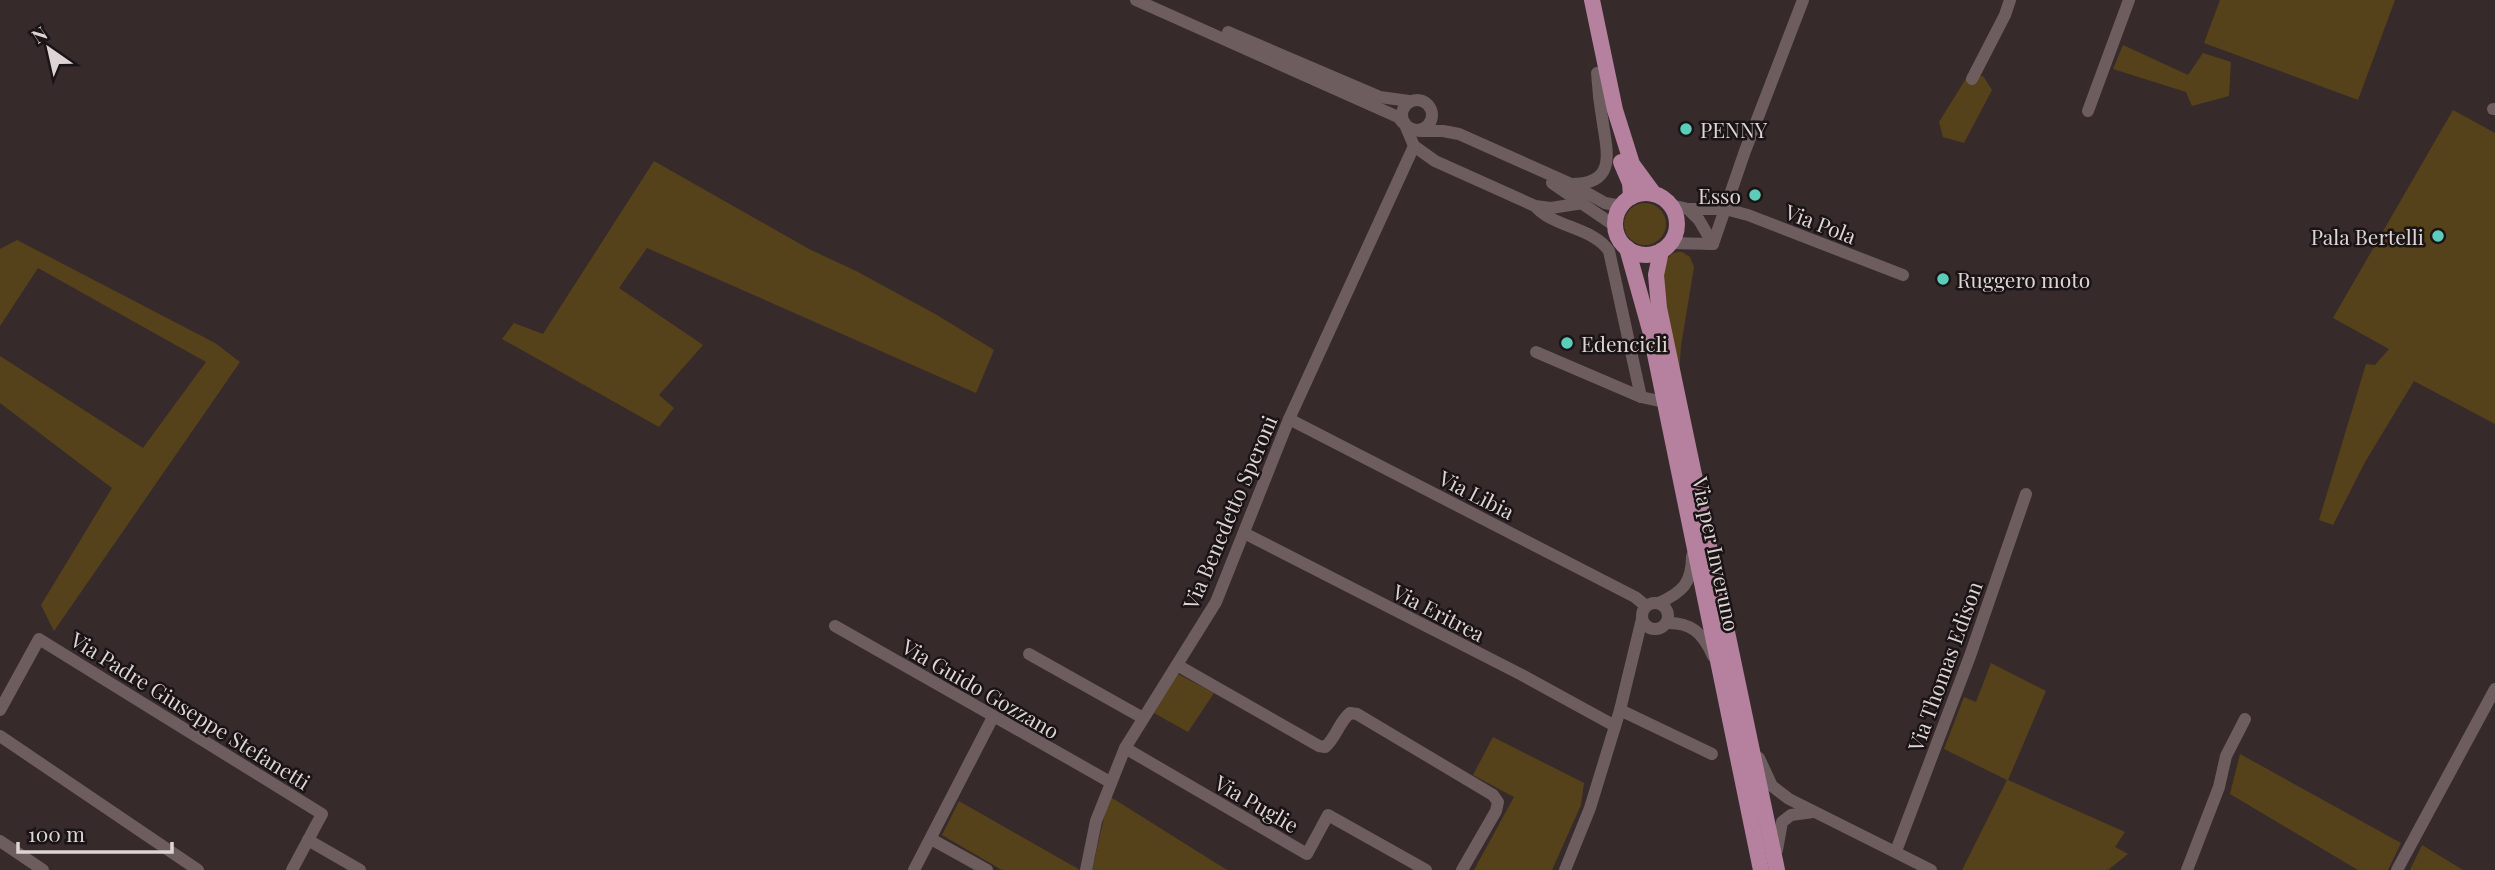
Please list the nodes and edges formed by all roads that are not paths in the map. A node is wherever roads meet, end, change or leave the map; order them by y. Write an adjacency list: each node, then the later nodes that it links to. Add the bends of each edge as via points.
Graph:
1 (1136, 0): 13 (street, via 1398,117)
2 (1156, 0): 10 (street, via 1380,97)
3 (1581, 0): 8 (main road)
4 (1592, 0): 18 (main road, via 1615,110 1632,164)
5 (1803, 0): 24 (street)
6 (2010, 0): 9 (street)
7 (2129, 0): 12 (street)
8 (1597, 73): 17 (street, via 1608,158 1598,177); 19 (main road, via 1630,183)
9 (1972, 79)
10 (1409, 102): 11 (street, via 1419,100); 13 (street, via 1402,108)
11 (1430, 108): 13 (street, via 1430,122); 14 (street)
12 (2088, 111)
13 (1409, 127): 14 (street); 15 (street)
14 (1460, 134): 16 (street)
15 (1414, 146): 22 (street, via 1435,161); 34 (street, Via Benedetto Speroni)
16 (1525, 165): 17 (street); 20 (street)
17 (1571, 184): 19 (street, via 1605,203)
18 (1654, 194): 19 (main road, via 1638,194); 21 (main road)
19 (1626, 202): 25 (main road)
20 (1578, 204): 22 (street); 25 (street); 26 (street, via 1567,218)
21 (1671, 205): 23 (street, Via Pola); 28 (main road, via 1677,224)
22 (1535, 206): 26 (street)
23 (1688, 209): 24 (street, Via Pola); 27 (street)
24 (1725, 209): 27 (street); 30 (street, Via Pola)
25 (1615, 226): 29 (main road)
26 (1579, 232): 32 (street, via 1602,242 1609,251)
27 (1713, 244): 28 (street)
28 (1666, 247): 29 (main road, via 1644,255); 53 (main road, Via per Inveruno, via 1656,275 1659,308)
29 (1627, 248): 33 (main road, Via per Inveruno)
30 (1903, 275)
31 (1536, 352): 32 (street)
32 (1641, 397): 33 (street)
33 (1664, 402): 37 (main road, Via per Inveruno)
34 (1289, 419): 36 (street, Via Benedetto Speroni); 38 (street, Via Libia)
35 (2026, 494): 63 (street, Via Thomas Edison)
36 (1244, 533): 45 (street, Via Benedetto Speroni, via 1216,602); 54 (street, Via Eritrea)
37 (1692, 542): 38 (street, via 1692,569 1684,588); 46 (main road, Via per Inveruno)
38 (1652, 604): 39 (street, via 1642,612); 40 (street, via 1667,611)
39 (1642, 619): 42 (street); 44 (street)
40 (1667, 622): 42 (street); 46 (street, via 1697,630)
41 (835, 626): 50 (street, Via Guido Gozzano)
42 (1655, 629): 44 (street)
43 (1029, 654): 51 (street)
44 (1633, 656): 49 (street)
45 (1177, 666): 51 (street, Via Benedetto Speroni); 73 (street, via 1319,746 1329,744 1350,713 1357,714 1493,795 1496,811)
46 (1720, 672): 64 (main road, Via per Inveruno)
47 (2495, 689): 77 (street)
48 (0, 710): 61 (street, Via Padre Giuseppe Stefanetti, via 39,639 323,814)
49 (1620, 710): 54 (street); 57 (street)
50 (993, 717): 58 (street, Via Guido Gozzano); 60 (street)
51 (1143, 718): 56 (street, Via Benedetto Speroni)
52 (2245, 719): 76 (street, via 2226,757)
53 (1746, 721): 59 (street, via 1772,786); 64 (main road, Via per Inveruno)
54 (1615, 726): 74 (street)
55 (0, 736): 66 (street)
56 (1125, 748): 58 (street, Via Benedetto Speroni); 72 (street, Via Puglie, via 1307,854 1328,815)
57 (1712, 754)
58 (1110, 782): 71 (street, Via Benedetto Speroni)
59 (1814, 812): 63 (street); 64 (street, via 1791,815 1782,822)
60 (931, 839): 69 (street); 70 (street)
61 (308, 840): 67 (street); 68 (street)
62 (0, 841): 65 (street)
63 (1896, 851): 75 (street)
64 (1771, 868)
65 (43, 870)
66 (198, 870)
67 (292, 870)
68 (360, 870)
69 (914, 870)
70 (986, 870)
71 (1086, 870)
72 (1426, 870)
73 (1462, 870)
74 (1565, 870)
75 (1931, 870)
76 (2187, 870)
77 (2397, 870)

